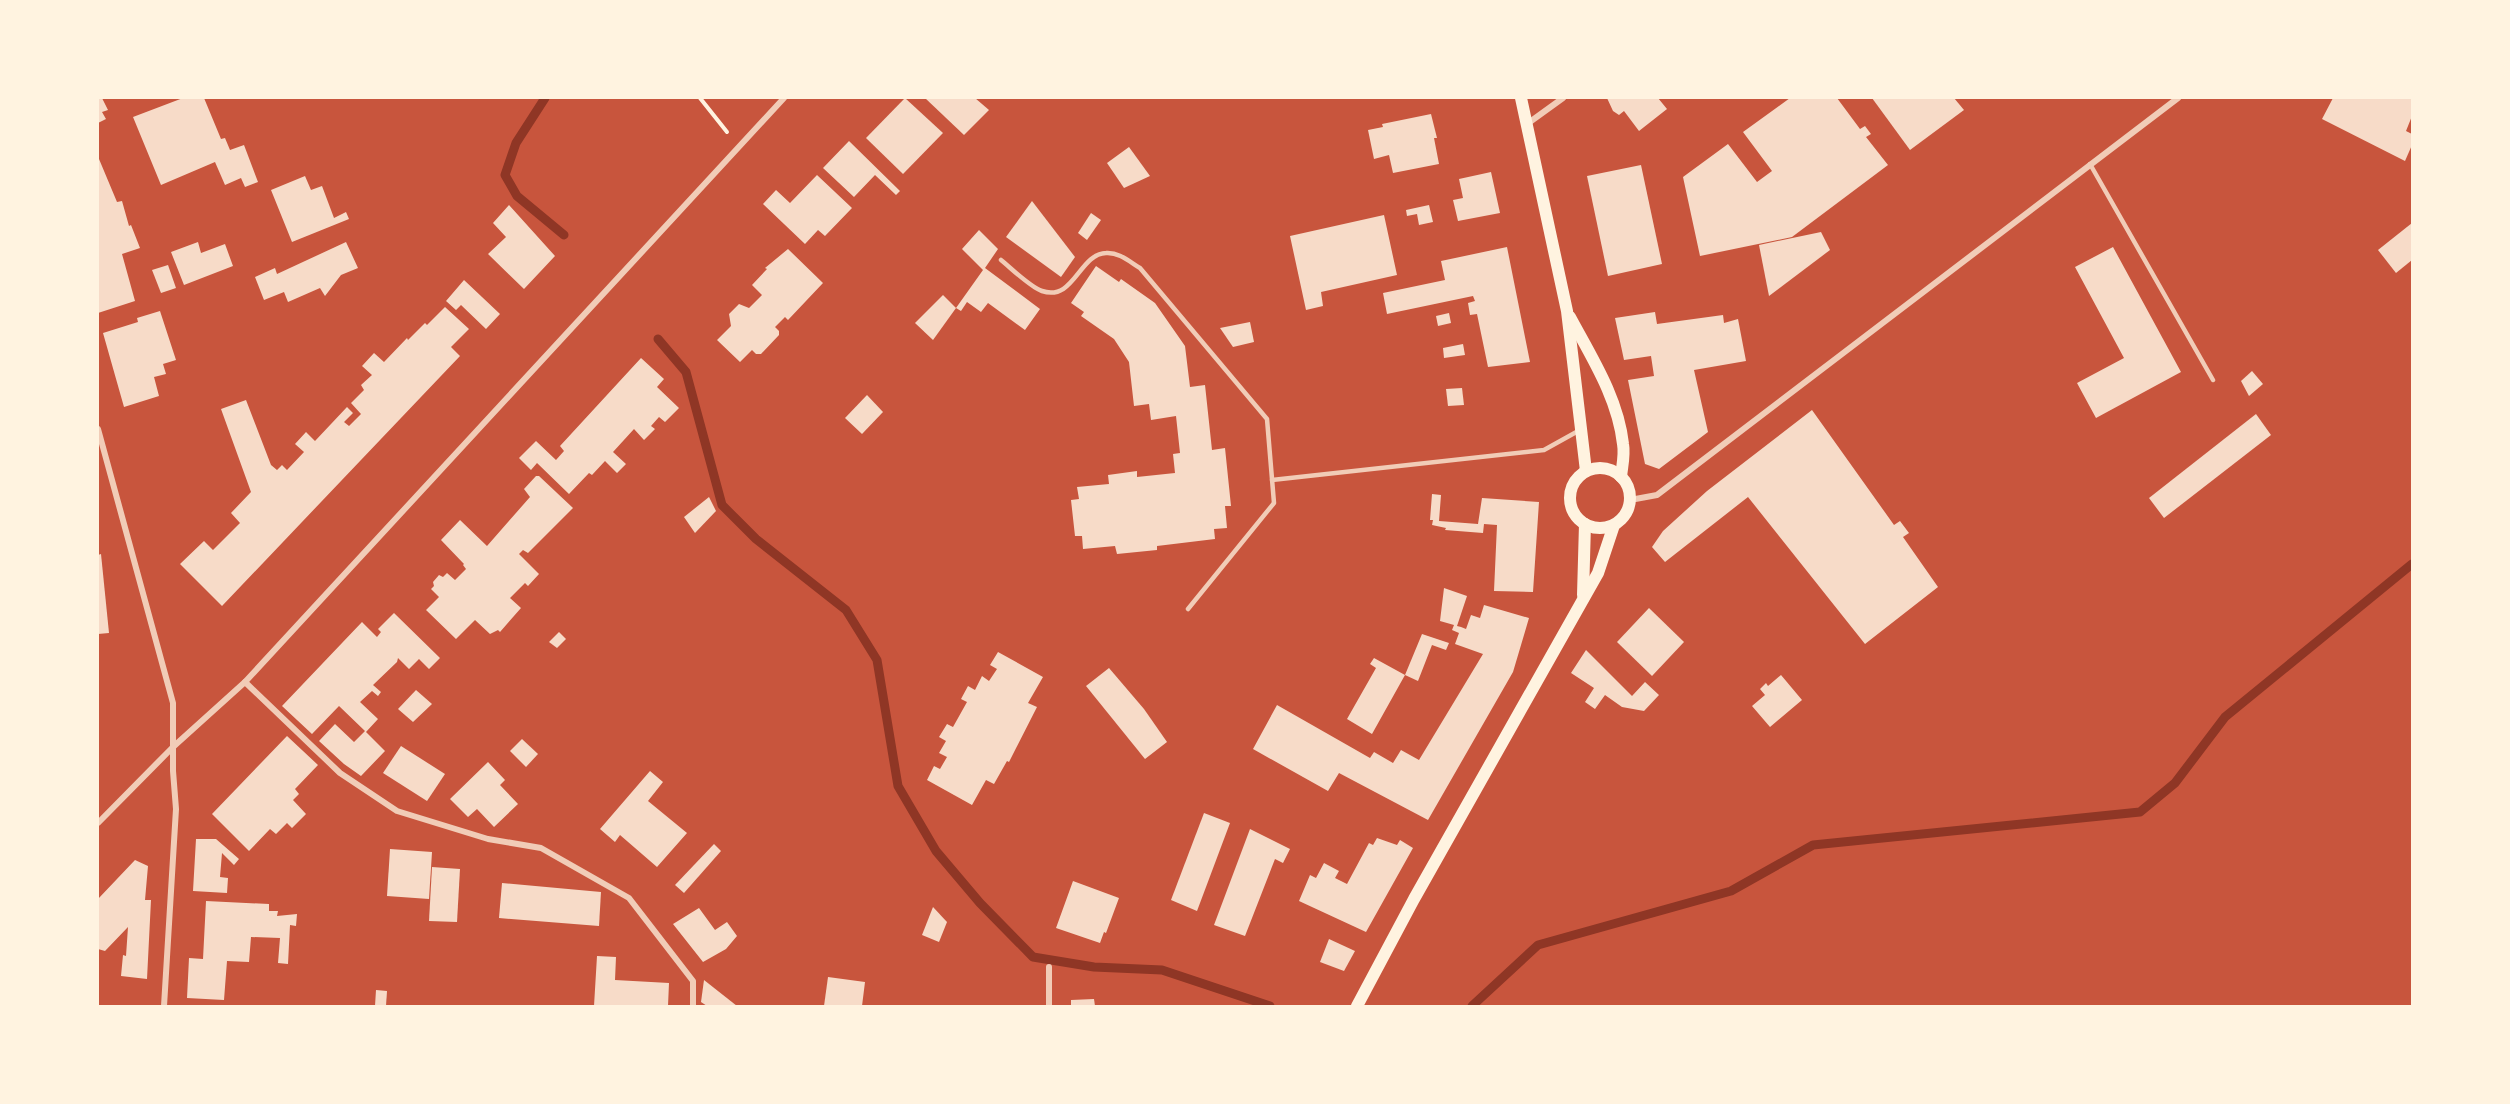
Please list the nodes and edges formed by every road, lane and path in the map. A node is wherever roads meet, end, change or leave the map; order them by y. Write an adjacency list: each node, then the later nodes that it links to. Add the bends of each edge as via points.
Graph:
1 (700, 98): 7 (path)
2 (784, 98): 7 (street)
3 (1521, 98): 6 (main road)
4 (1563, 98): 6 (street)
5 (2178, 98): 8 (street)
6 (1527, 124): 10 (main road)
7 (738, 146): 22 (street)
8 (2090, 165): 11 (lane); 17 (street, via 1657,495)
9 (1001, 260): 16 (lane, via 1041,291 1056,292 1067,287 1091,260 1105,253 1120,256 1140,268 1267,419)
10 (1567, 311): 13 (main road); 15 (main road, via 1609,393 1624,447)
11 (2213, 380)
12 (98, 429): 23 (street, via 174,703)
13 (1581, 430): 14 (main road); 16 (lane, via 1544,450)
14 (1586, 471): 15 (main road, via 1605,469); 18 (main road, via 1574,484 1570,502)
15 (1621, 477): 17 (main road)
16 (1272, 480): 21 (lane, via 1274,502)
17 (1630, 500): 19 (main road, via 1628,510)
18 (1585, 524): 19 (main road, via 1604,528); 20 (main road)
19 (1614, 525): 20 (main road, via 1598,573)
20 (1583, 596): 29 (main road)
21 (1188, 609)
22 (245, 682): 23 (street); 27 (street, via 340,772 397,811 488,839 541,848 629,898 693,981)
23 (173, 747): 24 (street); 26 (street, via 176,809)
24 (98, 823)
25 (1049, 967): 28 (street)
26 (164, 1006)
27 (693, 1006)
28 (1049, 1006)
29 (1358, 1006)

